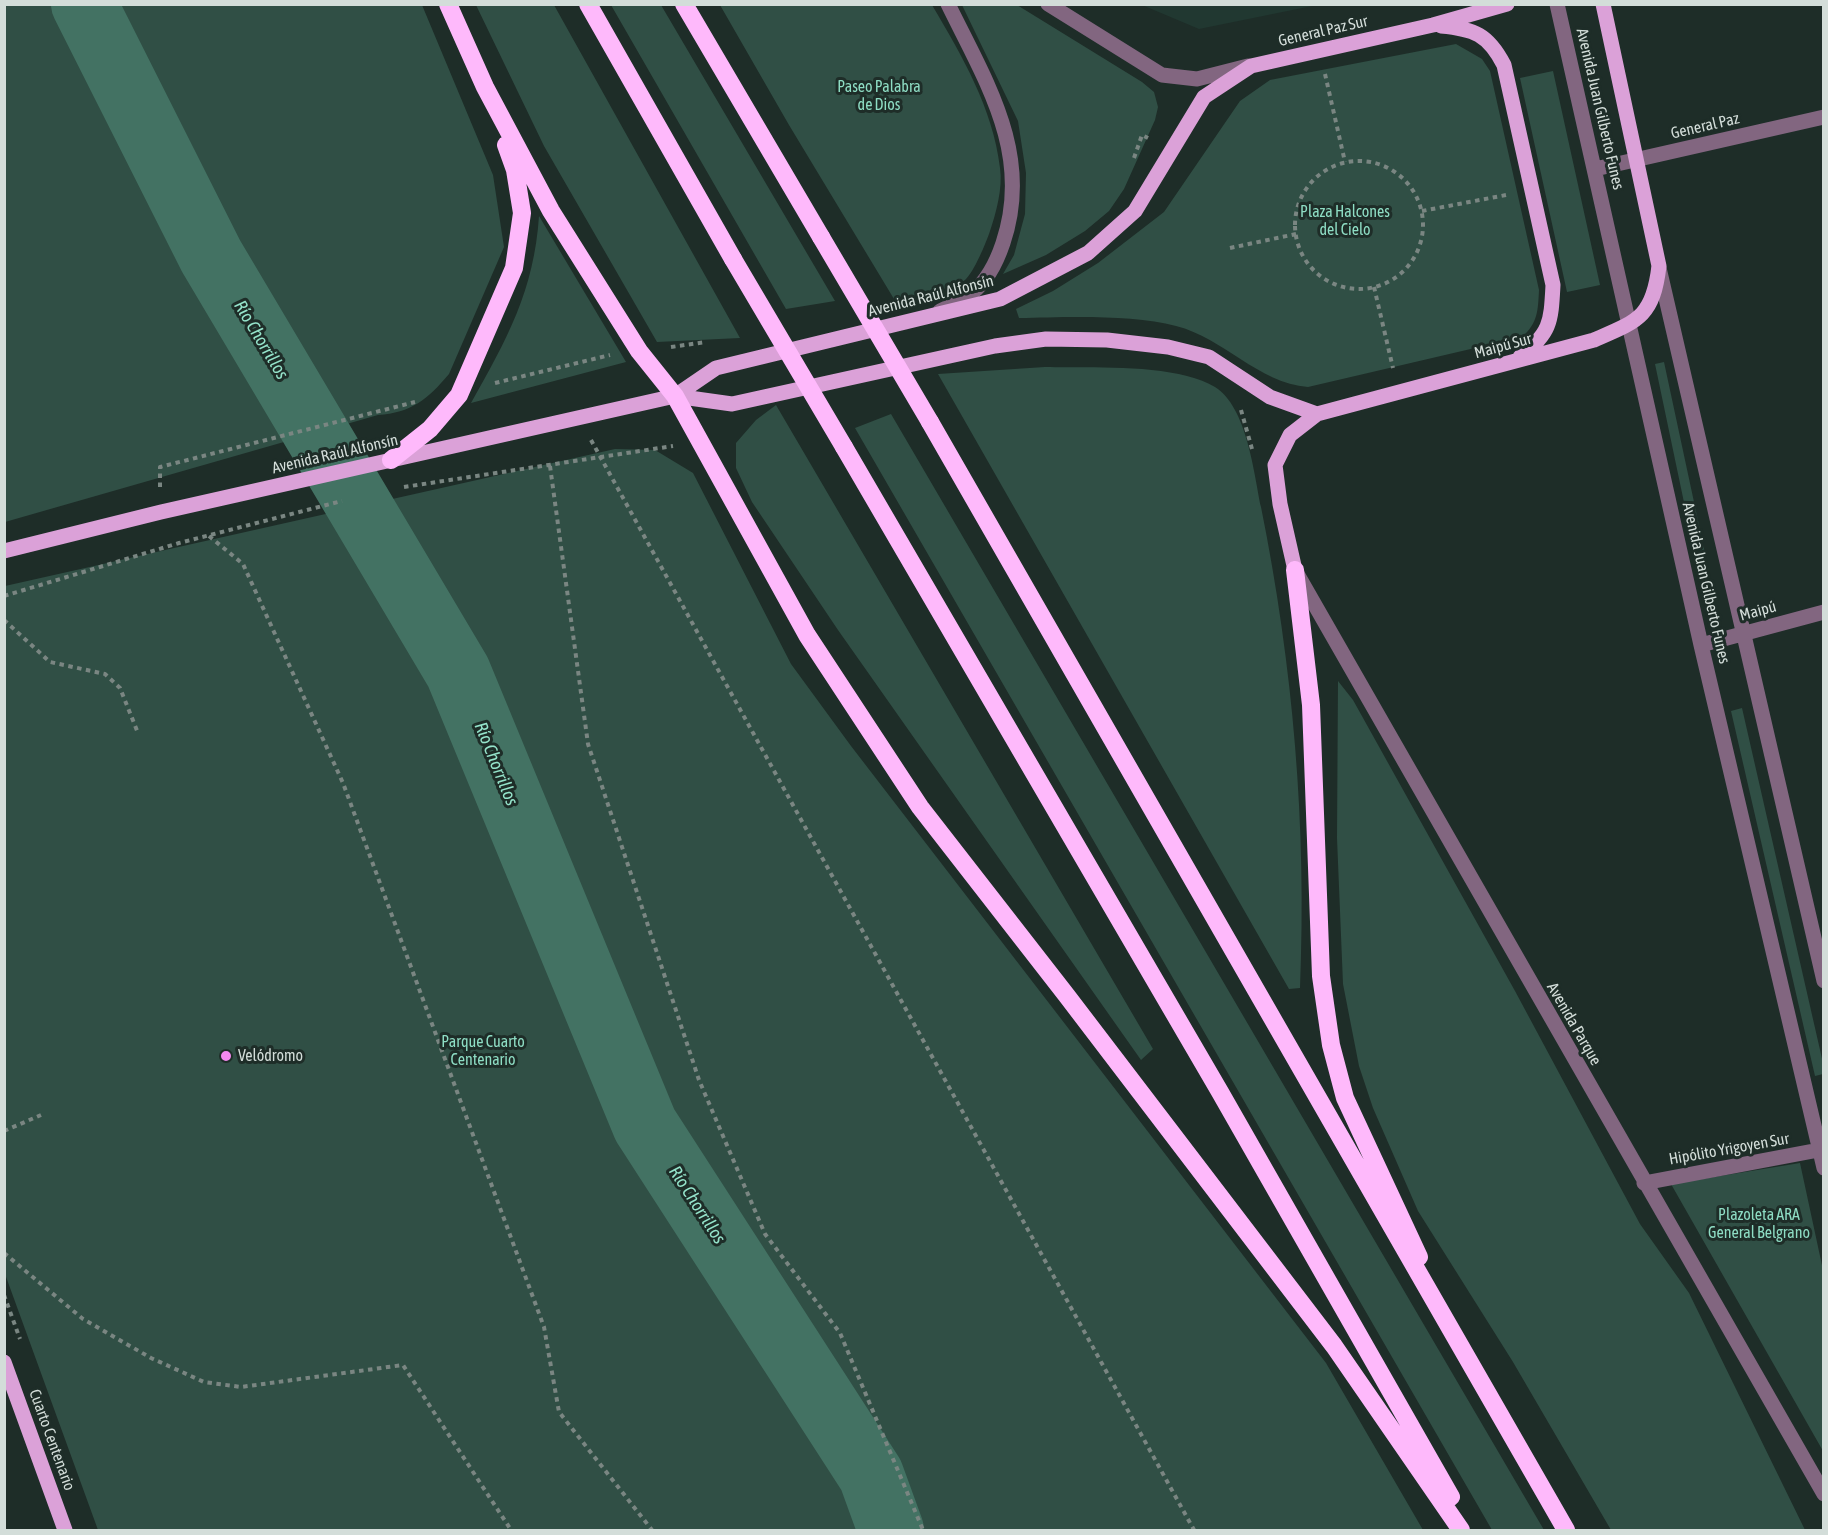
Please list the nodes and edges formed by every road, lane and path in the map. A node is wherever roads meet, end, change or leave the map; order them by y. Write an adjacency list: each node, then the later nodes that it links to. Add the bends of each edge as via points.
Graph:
1 (448, 4): 12 (highway)
2 (588, 4): 58 (highway, bridge)
3 (684, 4): 50 (highway, bridge, via 930,422)
4 (948, 4): 21 (street, via 1004,123 1014,167 1010,222 996,263 973,292)
5 (1048, 4): 11 (street, via 1162,75 1197,79)
6 (1507, 4): 9 (main road, General Paz Sur)
7 (1557, 4): 16 (street, Avenida Juan Gilberto Funes)
8 (1601, 8): 14 (main road, Avenida Juan Gilberto Funes)
9 (1433, 25): 10 (main road, General Paz Sur); 23 (main road, via 1469,29 1493,45 1504,65 1553,285 1552,319 1539,342)
10 (1319, 50): 11 (main road, General Paz Sur); 15 (path)
11 (1251, 66): 21 (main road, Avenida Raúl Alfonsín, via 1204,97 1135,211 1088,253 1000,299)
12 (484, 87): 25 (highway, via 551,211 639,351); 29 (highway, via 515,171 522,213 514,268 459,395 430,429)
13 (1824, 117): 14 (street, General Paz)
14 (1637, 160): 16 (street, General Paz); 19 (main road, Avenida Juan Gilberto Funes)
15 (1345, 162): 17 (path, via 1310,183 1299,201); 20 (path, via 1365,160 1385,166 1402,177 1415,193 1422,211 1423,233 1417,253 1404,271)
16 (1595, 169): 22 (street, Avenida Juan Gilberto Funes)
17 (1296, 234): 18 (path); 20 (path, via 1307,264 1323,278 1343,288)
18 (1230, 248)
19 (1659, 266): 22 (main road, Maipú Sur, via 1656,293 1641,316); 39 (street, Avenida Juan Gilberto Funes)
20 (1374, 287): 24 (path)
21 (940, 312): 25 (main road, Avenida Raúl Alfonsín, via 716,368)
22 (1630, 324): 23 (main road, Maipú Sur, via 1594,340); 40 (street, Avenida Juan Gilberto Funes)
23 (1513, 363): 24 (main road, Maipú Sur)
24 (1399, 392): 27 (main road, Maipú Sur)
25 (675, 396): 27 (main road, Avenida Raúl Alfonsín, via 732,404 996,346 1047,339 1107,340 1168,347 1209,357 1270,397); 28 (main road, Avenida Raúl Alfonsín); 57 (highway, via 807,635 920,807 1334,1346)
26 (370, 412): 31 (path)
27 (1317, 414): 35 (main road, via 1290,435 1275,465)
28 (579, 418): 29 (main road, Avenida Raúl Alfonsín); 56 (path)
29 (391, 459): 34 (main road, Avenida Raúl Alfonsín)
30 (550, 466): 55 (path, via 588,744 699,1080 765,1234 840,1333)
31 (160, 467)
32 (344, 501): 33 (path)
33 (209, 536): 36 (path); 54 (path, via 243,564 344,783 544,1327 559,1412)
34 (4, 551)
35 (1295, 570): 47 (street, Avenida Parque); 50 (highway, via 1311,705 1321,976 1331,1045 1345,1098)
36 (4, 596)
37 (1824, 612): 39 (street, Maipú)
38 (4, 620): 41 (path, via 51,662 105,675 120,688)
39 (1742, 634): 40 (street, Maipú); 42 (street, Avenida Juan Gilberto Funes)
40 (1701, 645): 45 (street, Avenida Juan Gilberto Funes)
41 (138, 733)
42 (1824, 981)
43 (41, 1116): 44 (path)
44 (4, 1131)
45 (1822, 1150): 46 (street, Avenida Juan Gilberto Funes); 47 (street, Hipólito Yrigoyen Sur)
46 (1824, 1168)
47 (1644, 1183): 51 (street, Avenida Parque)
48 (4, 1253): 53 (path, via 83,1319 151,1358 204,1382 241,1387 403,1365)
49 (4, 1362): 52 (main road, Cuarto Centenario)
50 (1470, 1364): 59 (highway)
51 (1824, 1494)
52 (65, 1530)
53 (511, 1530)
54 (652, 1530)
55 (923, 1530)
56 (1194, 1530)
57 (1461, 1530)
58 (1470, 1530)
59 (1566, 1530)

